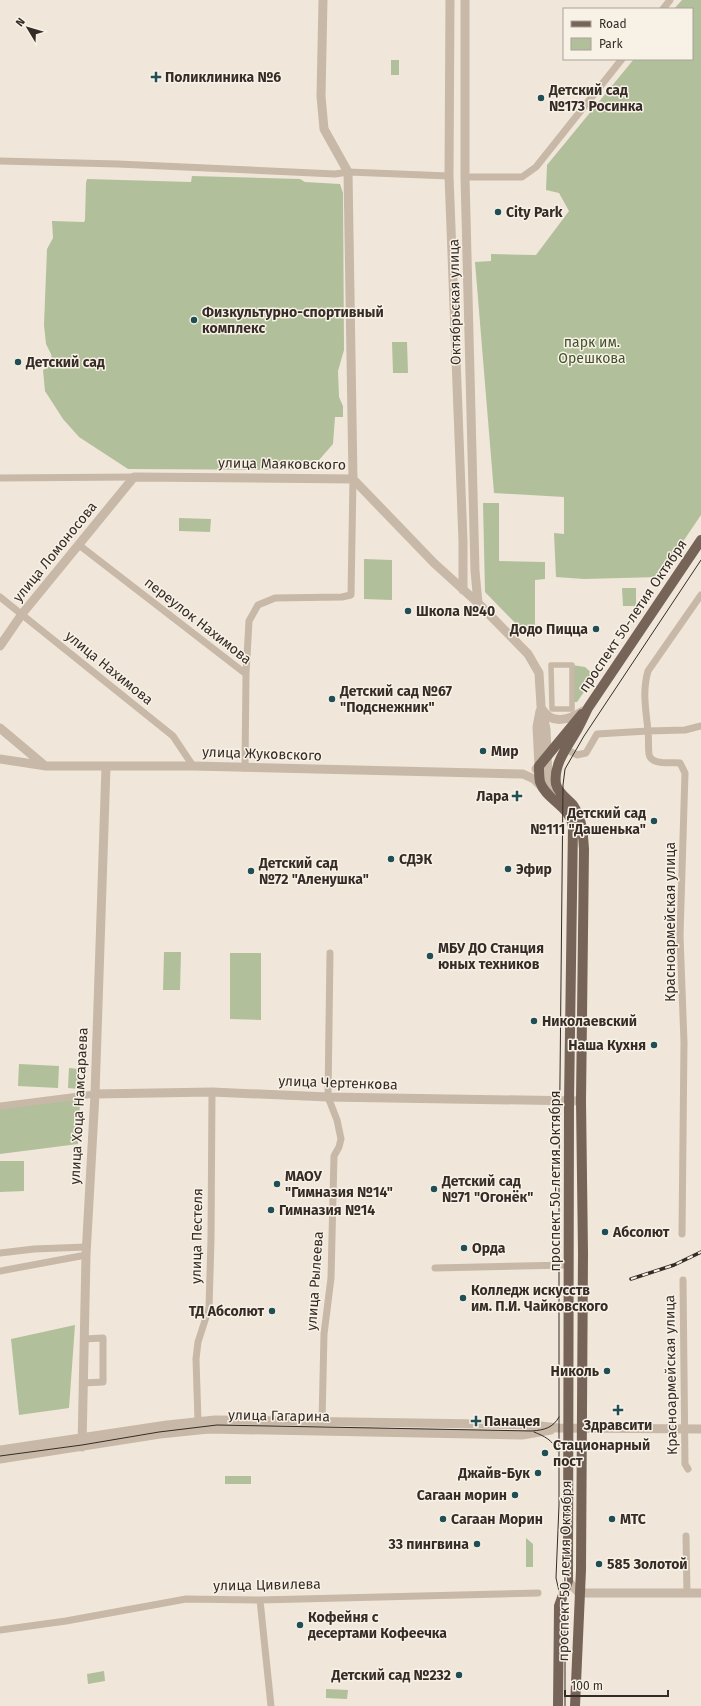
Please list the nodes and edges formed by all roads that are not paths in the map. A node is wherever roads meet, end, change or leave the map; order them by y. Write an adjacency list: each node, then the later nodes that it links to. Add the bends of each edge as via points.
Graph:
1 (323, 0): 8 (street, via 321,96 324,129)
2 (450, 0): 9 (street, Октябрьская улица)
3 (464, 0): 10 (street, Октябрьская улица)
4 (670, 0): 5 (street)
5 (664, 8)
6 (621, 60): 10 (street, via 536,167 522,178)
7 (0, 161): 8 (street, via 335,174)
8 (348, 172): 9 (street); 17 (street)
9 (450, 176): 11 (street, Октябрьская улица)
10 (465, 176): 12 (street, Октябрьская улица)
11 (455, 327): 12 (street); 13 (street, Октябрьская улица)
12 (469, 328): 14 (street, Октябрьская улица)
13 (460, 473): 14 (street); 19 (street, Октябрьская улица)
14 (473, 474): 20 (street, Октябрьская улица)
15 (134, 476): 16 (street, улица Маяковского); 17 (street, улица Маяковского); 21 (street, улица Ломоносова)
16 (0, 478)
17 (353, 479): 22 (street); 28 (street, улица Маяковского, via 351,595 275,598 258,605 249,621)
18 (701, 540): 30 (main road, проспект 50-летия Октября)
19 (463, 541): 20 (street); 22 (street, Октябрьская улица)
20 (474, 541): 25 (street, Октябрьская улица)
21 (79, 545): 26 (street, улица Ломоносова); 28 (street, переулок Нахимова)
22 (463, 590): 25 (street)
23 (701, 596): 34 (street, via 648,671 644,691)
24 (0, 597): 26 (street, улица Нахимова)
25 (478, 603): 29 (street, via 518,642 537,668)
26 (22, 614): 27 (street, улица Ломоносова); 39 (street, улица Нахимова, via 173,736)
27 (0, 646)
28 (246, 674): 42 (street, переулок Нахимова)
29 (541, 706): 30 (street, via 546,714 560,720 572,718); 36 (street, via 546,729); 40 (street, via 538,727)
30 (588, 708): 35 (main road, проспект 50-летия Октября); 36 (main road, проспект 50-летия Октября)
31 (552, 709): 31 (street, via 551,666 572,665 572,709)
32 (701, 726): 34 (street, via 686,730)
33 (0, 728): 38 (street)
34 (648, 731): 35 (street, via 597,734 586,753 577,755); 53 (street, Красноармейская улица, via 649,756 658,762 680,763 685,773 680,936 684,1042)
35 (566, 749): 45 (main road, проспект 50-летия Октября, via 558,766 556,779)
36 (547, 756): 40 (main road, проспект 50-летия Октября); 45 (street, via 548,779)
37 (0, 759): 38 (street, улица Жуковского)
38 (46, 766): 41 (street, улица Жуковского)
39 (193, 766): 41 (street, улица Жуковского); 42 (street, улица Жуковского)
40 (539, 766): 43 (street, via 536,770); 44 (main road, via 540,781)
41 (106, 767): 48 (street, улица Хоца Намсараева)
42 (245, 768): 43 (street, улица Жуковского)
43 (523, 774): 44 (street, via 534,779)
44 (544, 790): 50 (main road, проспект 50-летия Октября, via 565,810 573,826)
45 (562, 795): 51 (main road, проспект 50-летия Октября, via 572,804 583,828)
46 (330, 953): 49 (street, улица Рылеева)
47 (212, 1092): 48 (street, улица Чертенкова); 49 (street, улица Чертенкова); 62 (street, улица Пестеля, via 209,1308 198,1342)
48 (95, 1094): 52 (street); 54 (street, улица Хоца Намсараева)
49 (328, 1097): 50 (street, улица Чертенкова); 63 (street, улица Рылеева, via 341,1139 334,1156 331,1278 324,1334)
50 (569, 1101): 51 (street, улица Чертенкова); 56 (main road, проспект 50-летия Октября)
51 (581, 1101): 66 (main road, проспект 50-летия Октября)
52 (0, 1106)
53 (682, 1234)
54 (86, 1251): 55 (street, via 34,1249); 58 (street); 60 (street, улица Хоца Намсараева)
55 (0, 1253)
56 (569, 1265): 57 (street); 65 (main road, проспект 50-летия Октября)
57 (435, 1268)
58 (0, 1271)
59 (683, 1280): 67 (street, Красноармейская улица)
60 (84, 1339): 61 (street, улица Хоца Намсараева); 61 (street, via 103,1338 103,1382)
61 (84, 1383): 69 (street, улица Хоца Намсараева)
62 (198, 1421): 63 (street, улица Гагарина); 69 (street, улица Гагарина)
63 (322, 1422): 64 (street, улица Гагарина, via 532,1425)
64 (558, 1428): 65 (street); 69 (street, улица Гагарина, via 522,1435 223,1428)
65 (569, 1428): 66 (street); 74 (main road, проспект 50-летия Октября)
66 (581, 1428): 67 (street); 76 (main road, проспект 50-летия Октября)
67 (684, 1429): 68 (street); 72 (street, Красноармейская улица, via 685,1464)
68 (701, 1429)
69 (82, 1443): 70 (street, улица Гагарина); 71 (street, улица Гагарина)
70 (0, 1450)
71 (0, 1459)
72 (688, 1469)
73 (686, 1536): 77 (street)
74 (568, 1581): 76 (street); 82 (main road, проспект 50-летия Октября, via 560,1606)
75 (538, 1593): 79 (street, улица Цивилева)
76 (580, 1593): 77 (street); 83 (main road, проспект 50-летия Октября)
77 (687, 1593): 78 (street)
78 (701, 1593)
79 (260, 1600): 80 (street, улица Цивилева, via 186,1599); 81 (street)
80 (0, 1630)
81 (271, 1706)
82 (558, 1706)
83 (575, 1706)

